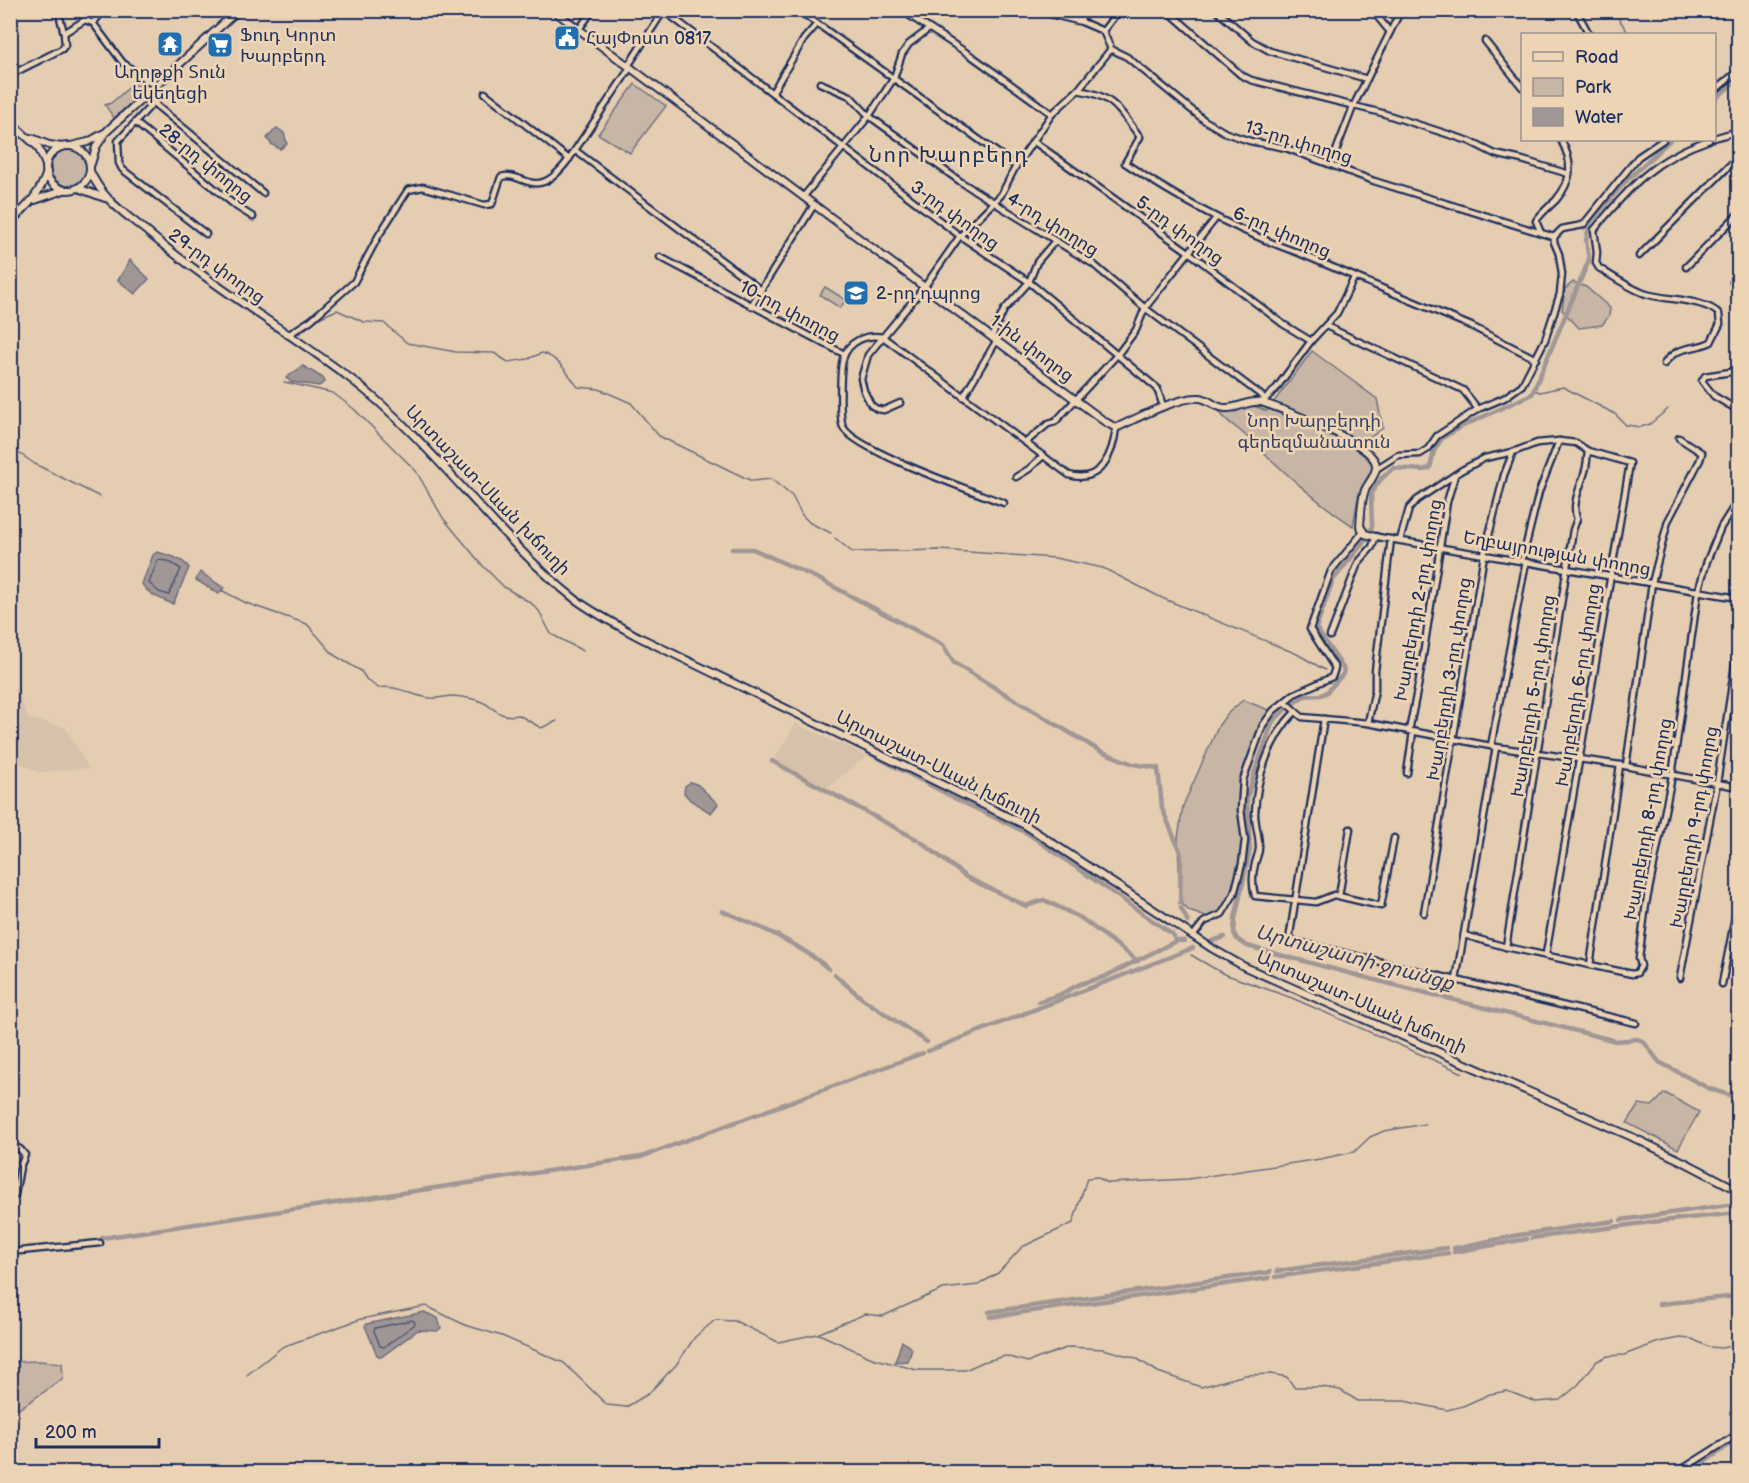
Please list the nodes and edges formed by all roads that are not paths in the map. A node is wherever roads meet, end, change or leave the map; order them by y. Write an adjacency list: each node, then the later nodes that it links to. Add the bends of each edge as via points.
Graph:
1 (58, 10): 24 (street)
2 (104, 10): 17 (street)
3 (238, 10): 35 (main road)
4 (553, 10): 20 (main road, 1-ին փողոց)
5 (593, 10): 20 (street)
6 (798, 10): 19 (street)
7 (901, 10): 21 (street)
8 (1033, 10): 18 (street)
9 (1078, 10): 18 (street)
10 (1119, 10): 22 (street)
11 (1167, 10): 41 (street, via 1241,75)
12 (1216, 10): 32 (street, via 1270,51)
13 (1371, 10): 23 (street)
14 (1576, 10): 25 (street)
15 (664, 11): 28 (street); 39 (street, 3-րդ փողոց)
16 (1400, 12): 23 (street)
17 (93, 22): 24 (street, via 85,20); 35 (street, via 123,63)
18 (1082, 22): 22 (street)
19 (817, 24): 31 (street); 39 (street)
20 (579, 29): 28 (main road, 1-ին փողոց)
21 (929, 29): 31 (street, via 909,44); 42 (street)
22 (1103, 31): 27 (street)
23 (1390, 32): 32 (street)
24 (64, 33): 30 (street, via 62,49)
25 (1588, 33)
26 (1485, 41): 34 (street)
27 (1111, 49): 37 (street); 60 (street, 13-րդ փողոց, via 1127,57 1226,134 1286,148)
28 (629, 67): 57 (street); 68 (main road, 1-ին փողոց)
29 (1738, 71): 36 (street)
30 (11, 75)
31 (894, 78): 43 (street); 61 (street)
32 (1367, 79): 41 (street)
33 (820, 83): 43 (street, 4-րդ փողոց, via 850,96)
34 (1521, 86)
35 (153, 89): 40 (street); 47 (main road)
36 (1716, 89)
37 (1078, 90): 42 (street); 75 (street, 6-րդ փողոց, via 1109,101 1140,136 1125,163)
38 (485, 93): 59 (street)
39 (772, 93): 56 (street, 3-րդ փողոց)
40 (154, 102): 45 (street, 28-րդ փողոց); 67 (street)
41 (1353, 107): 60 (street); 64 (street, via 1427,126 1495,154)
42 (1052, 114): 50 (street)
43 (869, 116): 56 (street); 71 (street, 4-րդ փողոց)
44 (10, 122): 49 (main road)
45 (136, 123): 74 (street, 28-րդ փողոց); 78 (street, 29-րդ փողոց, via 118,141 122,169)
46 (1738, 131): 48 (street)
47 (106, 132): 54 (main road); 63 (main road, via 96,147)
48 (1716, 137)
49 (31, 138): 55 (main road); 62 (main road)
50 (1033, 141): 61 (street); 82 (street, 5-րդ փողոց)
51 (1562, 141): 64 (street, via 1569,154)
52 (1662, 141): 80 (street, via 1638,157 1582,225 1562,229)
53 (1706, 141): 103 (street, via 1656,164 1594,230 1599,268 1628,286 1659,298 1719,312 1720,324 1711,342 1679,350)
54 (71, 146): 55 (main road); 63 (main road, via 85,153)
55 (63, 147): 62 (main road, via 53,152)
56 (843, 148): 68 (street); 79 (street, 3-րդ փողոց)
57 (576, 151): 59 (street); 91 (street, 10-րդ փողոց)
58 (1738, 157): 83 (street)
59 (569, 159): 95 (street, via 540,184 509,175 501,177 492,204 483,205 423,187 408,190 354,282)
60 (1331, 164): 77 (street, 13-րդ փողոց)
61 (1016, 166): 71 (street)
62 (47, 168): 66 (main road, via 55,185); 70 (main road, via 43,185)
63 (90, 168): 65 (main road, via 85,183); 69 (main road, 29-րդ փողոց, via 98,189)
64 (1569, 174): 77 (street, via 1569,183 1536,221)
65 (78, 188): 66 (main road); 69 (main road, 29-րդ փողոց)
66 (65, 189): 70 (main road)
67 (263, 193)
68 (804, 196): 72 (main road, 1-ին փողոց)
69 (108, 200): 95 (main road, 29-րդ փողոց, via 197,272)
70 (32, 202): 76 (main road)
71 (993, 202): 79 (street); 81 (street, 4-րդ փողոց)
72 (814, 205): 90 (main road, 1-ին փողոց); 91 (street)
73 (1738, 214): 85 (street)
74 (253, 218)
75 (1216, 218): 82 (street); 87 (street, 6-րդ փողոց)
76 (10, 222)
77 (1541, 232): 80 (street, 13-րդ փողոց)
78 (206, 234)
79 (960, 236): 88 (street, 3-րդ փողոց); 90 (street)
80 (1554, 237): 102 (street, via 1562,274 1560,294)
81 (1055, 241): 88 (street, via 1037,262); 93 (street, 4-րդ փողոց, via 1093,264)
82 (1190, 253): 93 (street); 98 (street, 5-րդ փողոց)
83 (1639, 256)
84 (660, 257): 92 (street, 10-րդ փողոց)
85 (1686, 267)
86 (1738, 275): 89 (street)
87 (1354, 278): 94 (street); 102 (street, 6-րդ փողոց, via 1471,326)
88 (1029, 282): 97 (street, via 1004,310); 101 (street, 3-րդ փողոց)
89 (1732, 282)
90 (925, 286): 96 (street); 97 (main road, 1-ին փողոց)
91 (761, 290): 92 (street)
92 (751, 306): 100 (street, 10-րդ փողոց)
93 (1146, 308): 101 (street); 107 (street, 4-րդ փողոց)
94 (1326, 326): 98 (street); 110 (street, via 1464,390)
95 (288, 335): 99 (main road, 29-րդ փողոց)
96 (883, 337): 100 (street, via 864,336); 105 (street); 108 (street, via 868,355 861,379 864,391 877,409 884,411)
97 (994, 338): 105 (street); 106 (main road, 1-ին փողոց)
98 (1311, 341): 107 (street)
99 (312, 352): 158 (main road, Արտաշատ-Սևան խճուղի, via 384,406 538,567 595,612 1025,825)
100 (844, 354): 123 (street, 10-րդ փողոց, via 840,367 844,429 901,463)
101 (1118, 354): 106 (street); 109 (street, 3-րդ փողոց, via 1157,388)
102 (1536, 359): 110 (street, via 1522,385)
103 (1664, 364)
104 (1737, 371): 111 (street, via 1711,374 1702,381 1714,396)
105 (963, 397): 115 (street)
106 (1075, 398): 112 (main road, 1-ին փողոց); 115 (street, via 1055,422)
107 (1264, 400): 109 (main road, via 1222,409 1200,398); 119 (main road, via 1316,422 1364,450 1374,457)
108 (900, 403)
109 (1163, 406): 112 (main road)
110 (1478, 410): 119 (street, via 1437,436 1420,454 1398,455)
111 (1738, 410)
112 (1116, 428): 118 (street, via 1108,458 1094,475 1069,475)
113 (1679, 438): 132 (street, via 1702,453 1668,521)
114 (1559, 441): 116 (street); 117 (street, via 1537,443); 129 (street, via 1539,492)
115 (1026, 442): 118 (street)
116 (1588, 451): 130 (street, Խարբերդի 5-րդ փողոց, via 1574,512 1577,519); 131 (street, Խարբերդի 6-րդ փողոց, via 1630,463)
117 (1514, 452): 120 (street, via 1485,458); 128 (street, Խարբերդի 3-րդ փողոց, via 1504,475)
118 (1043, 456): 121 (street)
119 (1376, 469): 124 (main road, via 1364,492 1360,526)
120 (1455, 475): 126 (street, via 1409,509); 127 (street, Խարբերդի 2-րդ փողոց)
121 (1016, 477)
122 (1738, 500): 133 (street, Խարբերդի 8-րդ փողոց, via 1721,527)
123 (1004, 504)
124 (1369, 535): 125 (street, Եղբայրության փողոց); 135 (street, via 1372,547 1358,563); 137 (street, via 1331,571 1310,629 1335,668 1332,677)
125 (1391, 539): 126 (street, Եղբայրության փողոց); 140 (street)
126 (1400, 540): 127 (street, Եղբայրության փողոց)
127 (1441, 548): 128 (street, Եղբայրության փողոց); 141 (street, Խարբերդի 2-րդ փողոց)
128 (1484, 555): 129 (street, Եղբայրության փողոց); 142 (street, Խարբերդի 3-րդ փողոց)
129 (1524, 561): 130 (street, Եղբայրության փողոց); 143 (street)
130 (1568, 569): 131 (street, Եղբայրության փողոց); 144 (street, Խարբերդի 5-րդ փողոց)
131 (1610, 576): 132 (street, Եղբայրության փողոց); 145 (street, Խարբերդի 6-րդ փողոց)
132 (1652, 583): 133 (street, Եղբայրության փողոց); 146 (street)
133 (1698, 592): 134 (street, Եղբայրության փողոց); 148 (street, Խարբերդի 8-րդ փողոց)
134 (1738, 598)
135 (1330, 636)
136 (1738, 645): 149 (street, Խարբերդի 9-րդ փողոց)
137 (1285, 702): 138 (street); 158 (street, via 1263,725 1243,780 1245,840 1234,894 1222,914 1204,921)
138 (1295, 712): 139 (street, via 1302,717); 154 (street, via 1281,726 1260,782 1255,815 1260,848 1252,885 1255,896)
139 (1324, 719): 140 (street); 154 (street)
140 (1368, 723): 141 (street)
141 (1411, 731): 142 (street); 147 (street, Խարբերդի 2-րդ փողոց)
142 (1453, 739): 143 (street); 156 (street, Խարբերդի 3-րդ փողոց)
143 (1494, 747): 144 (street); 157 (street)
144 (1538, 754): 145 (street); 159 (street, Խարբերդի 5-րդ փողոց)
145 (1580, 760): 146 (street); 160 (street, Խարբերդի 6-րդ փողոց)
146 (1623, 766): 148 (street); 161 (street)
147 (1407, 773)
148 (1672, 776): 149 (street); 161 (street, Խարբերդի 8-րդ փողոց, via 1646,903 1641,966 1632,974)
149 (1717, 783): 150 (street); 162 (street, Խարբերդի 9-րդ փողոց)
150 (1738, 787)
151 (1350, 829): 153 (street)
152 (1394, 838): 153 (street, via 1381,906)
153 (1339, 896): 154 (street, via 1316,902)
154 (1295, 901): 163 (street, via 1289,940)
155 (1738, 902): 164 (street)
156 (1424, 913)
157 (1464, 935): 159 (street, Խարբերդի 8-րդ փողոց); 163 (street)
158 (1193, 936): 167 (main road, Արտաշատ-Սևան խճուղի, via 1245,967 1630,1136)
159 (1506, 947): 160 (street, Խարբերդի 8-րդ փողոց)
160 (1546, 954): 161 (street, Խարբերդի 8-րդ փողոց)
161 (1590, 965)
162 (1680, 978)
163 (1456, 980): 165 (street)
164 (1722, 984)
165 (1636, 1023)
166 (10, 1144): 168 (street, via 24,1155 15,1195)
167 (1738, 1190)
168 (10, 1195)
169 (100, 1243): 170 (street)
170 (10, 1252)
171 (1738, 1434): 172 (street)
172 (1670, 1473)

